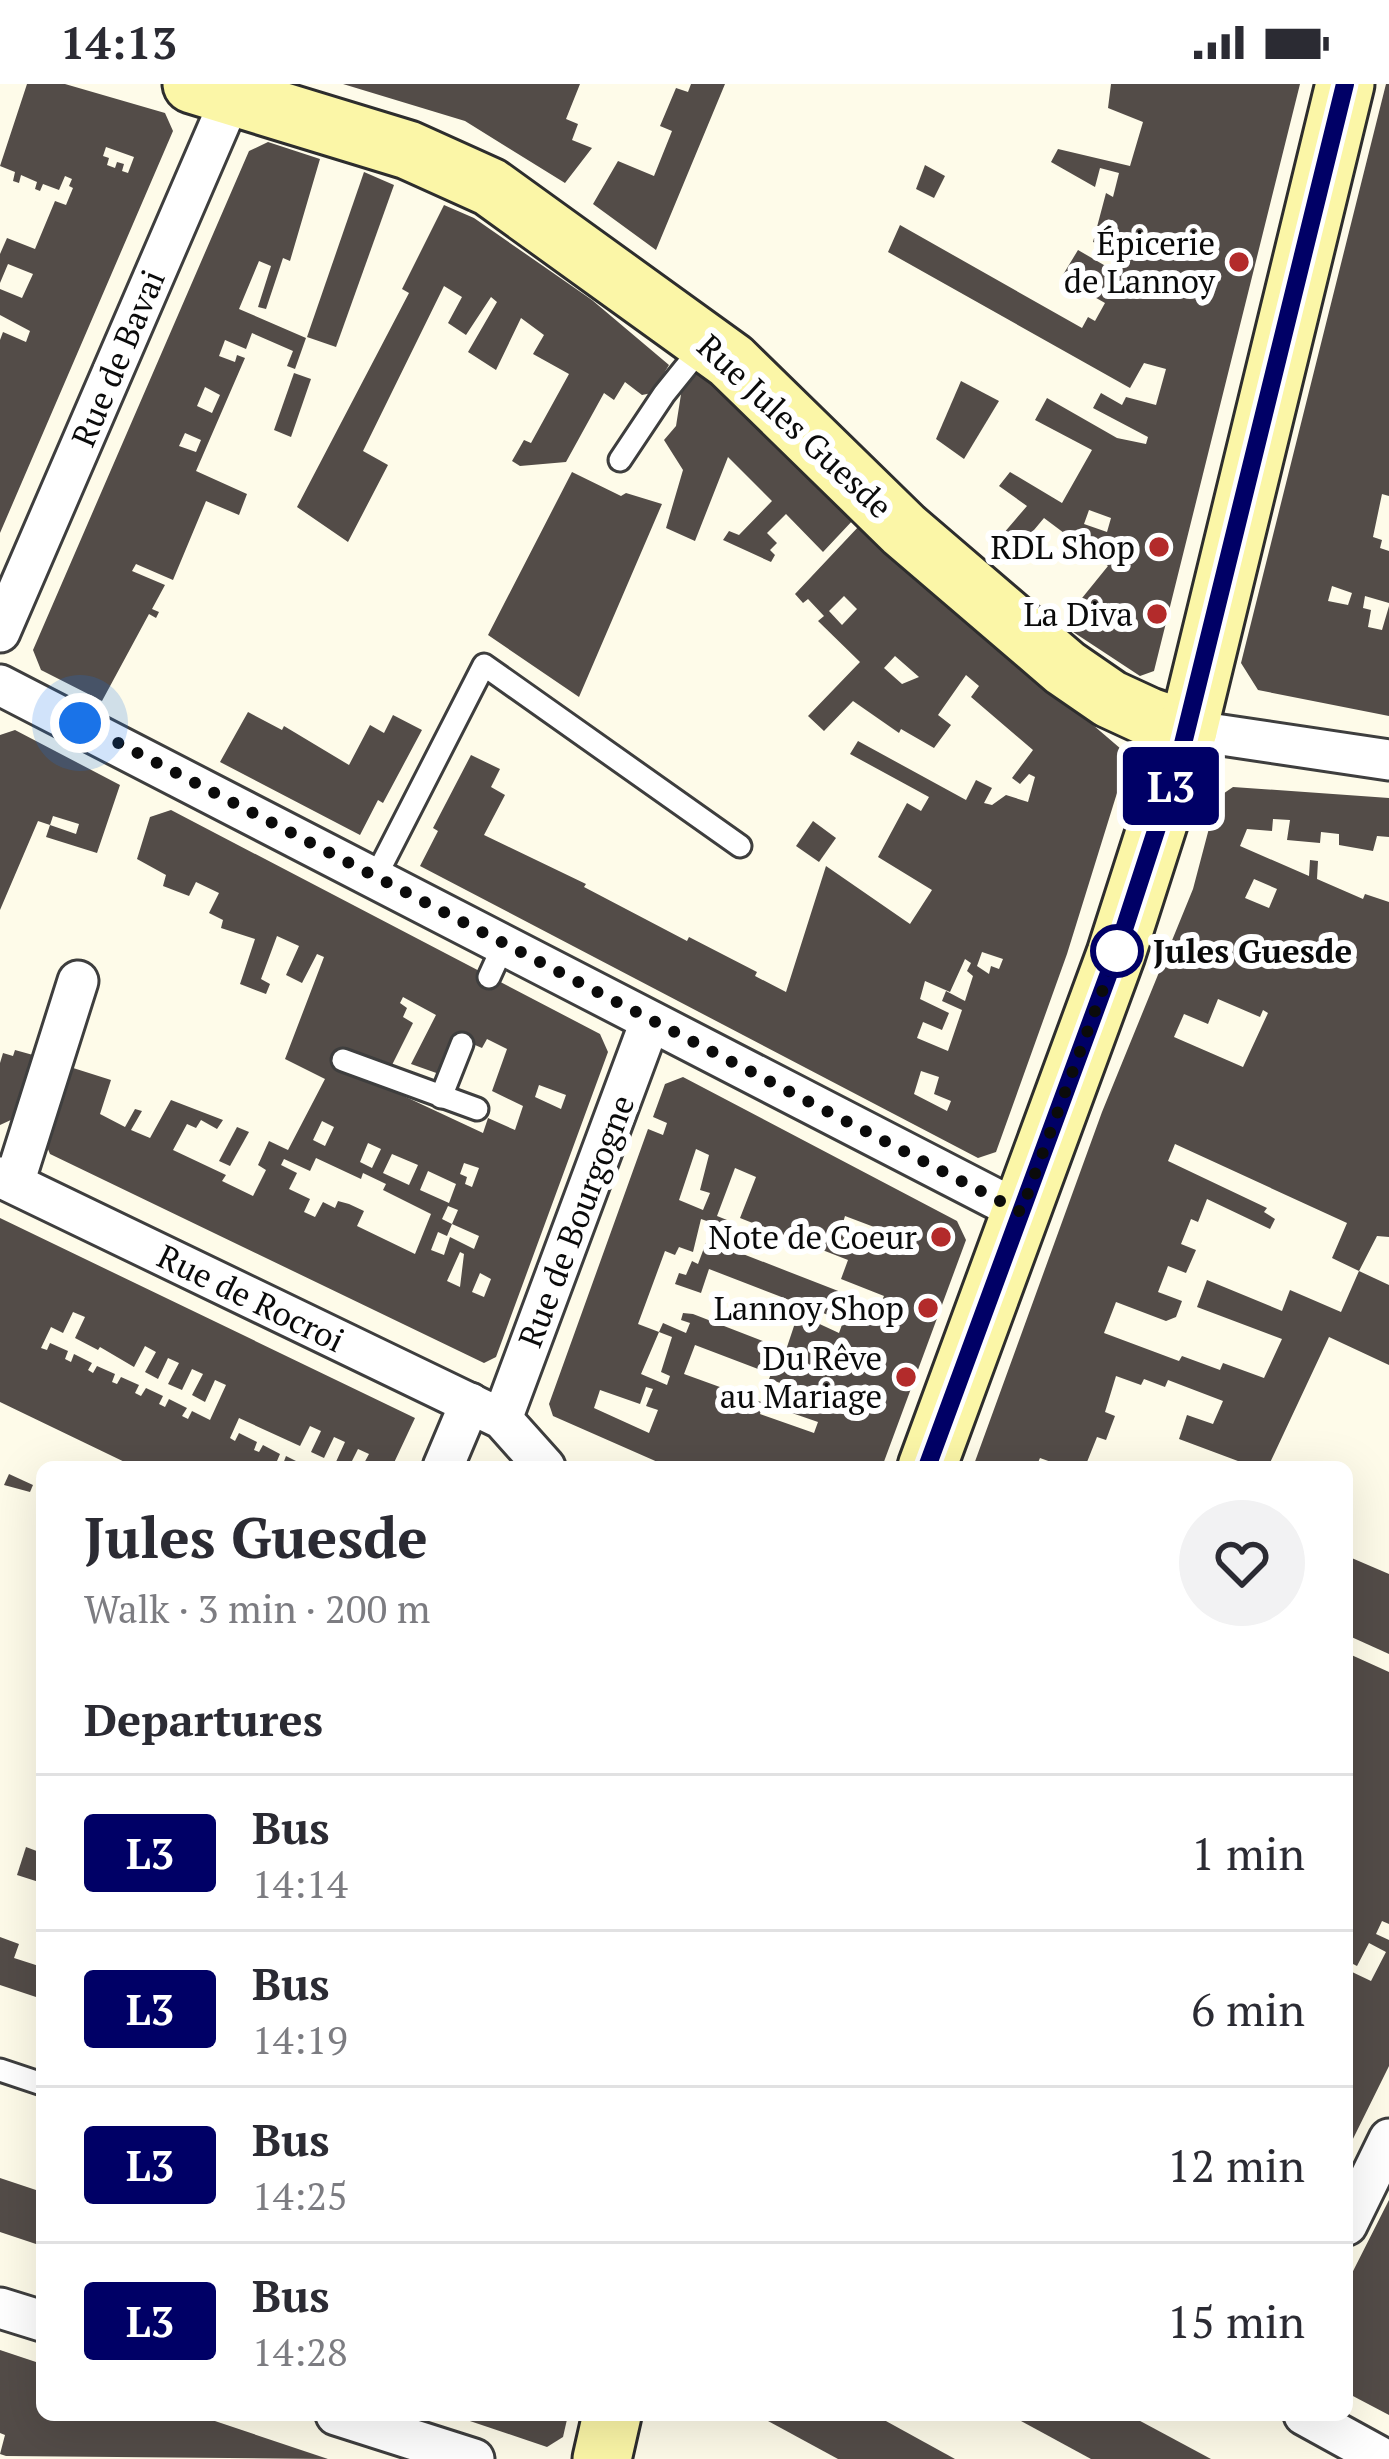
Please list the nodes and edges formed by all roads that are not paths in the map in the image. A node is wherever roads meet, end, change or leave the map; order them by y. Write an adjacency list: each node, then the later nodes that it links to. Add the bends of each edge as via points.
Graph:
1 (1345, 84): 7 (main road)
2 (220, 88): 3 (main road, Rue Jules Guesde, via 464,173); 5 (street, Rue de Bavai)
3 (706, 341): 4 (lane); 7 (main road, Rue Jules Guesde, via 1049,655 1110,699)
4 (620, 460)
5 (0, 632)
6 (0, 685): 10 (street)
7 (1188, 730): 8 (street, Rue Jules Guesde); 18 (main road)
8 (1389, 760)
9 (740, 845): 10 (lane, via 484,665)
10 (376, 876): 12 (street, via 496,960)
11 (78, 981): 17 (street)
12 (650, 1022): 18 (street); 19 (street, Rue de Bourgogne)
13 (462, 1044): 15 (lane)
14 (344, 1060): 15 (lane)
15 (441, 1097): 16 (lane)
16 (477, 1109)
17 (7, 1180): 19 (street, Rue de Rocroi)
18 (1021, 1212): 22 (main road)
19 (486, 1411): 20 (street, Rue de Bourgogne); 21 (street)
20 (448, 1461)
21 (539, 1461)
22 (930, 1461)
23 (0, 2070): 24 (lane)
24 (36, 2082)
25 (1389, 2139): 26 (street)
26 (1353, 2213)
27 (0, 2308): 28 (street)
28 (36, 2319)
29 (355, 2421): 32 (street)
30 (611, 2421): 33 (main road)
31 (1315, 2421): 34 (street)
32 (474, 2459)
33 (602, 2459)
34 (1384, 2459)

